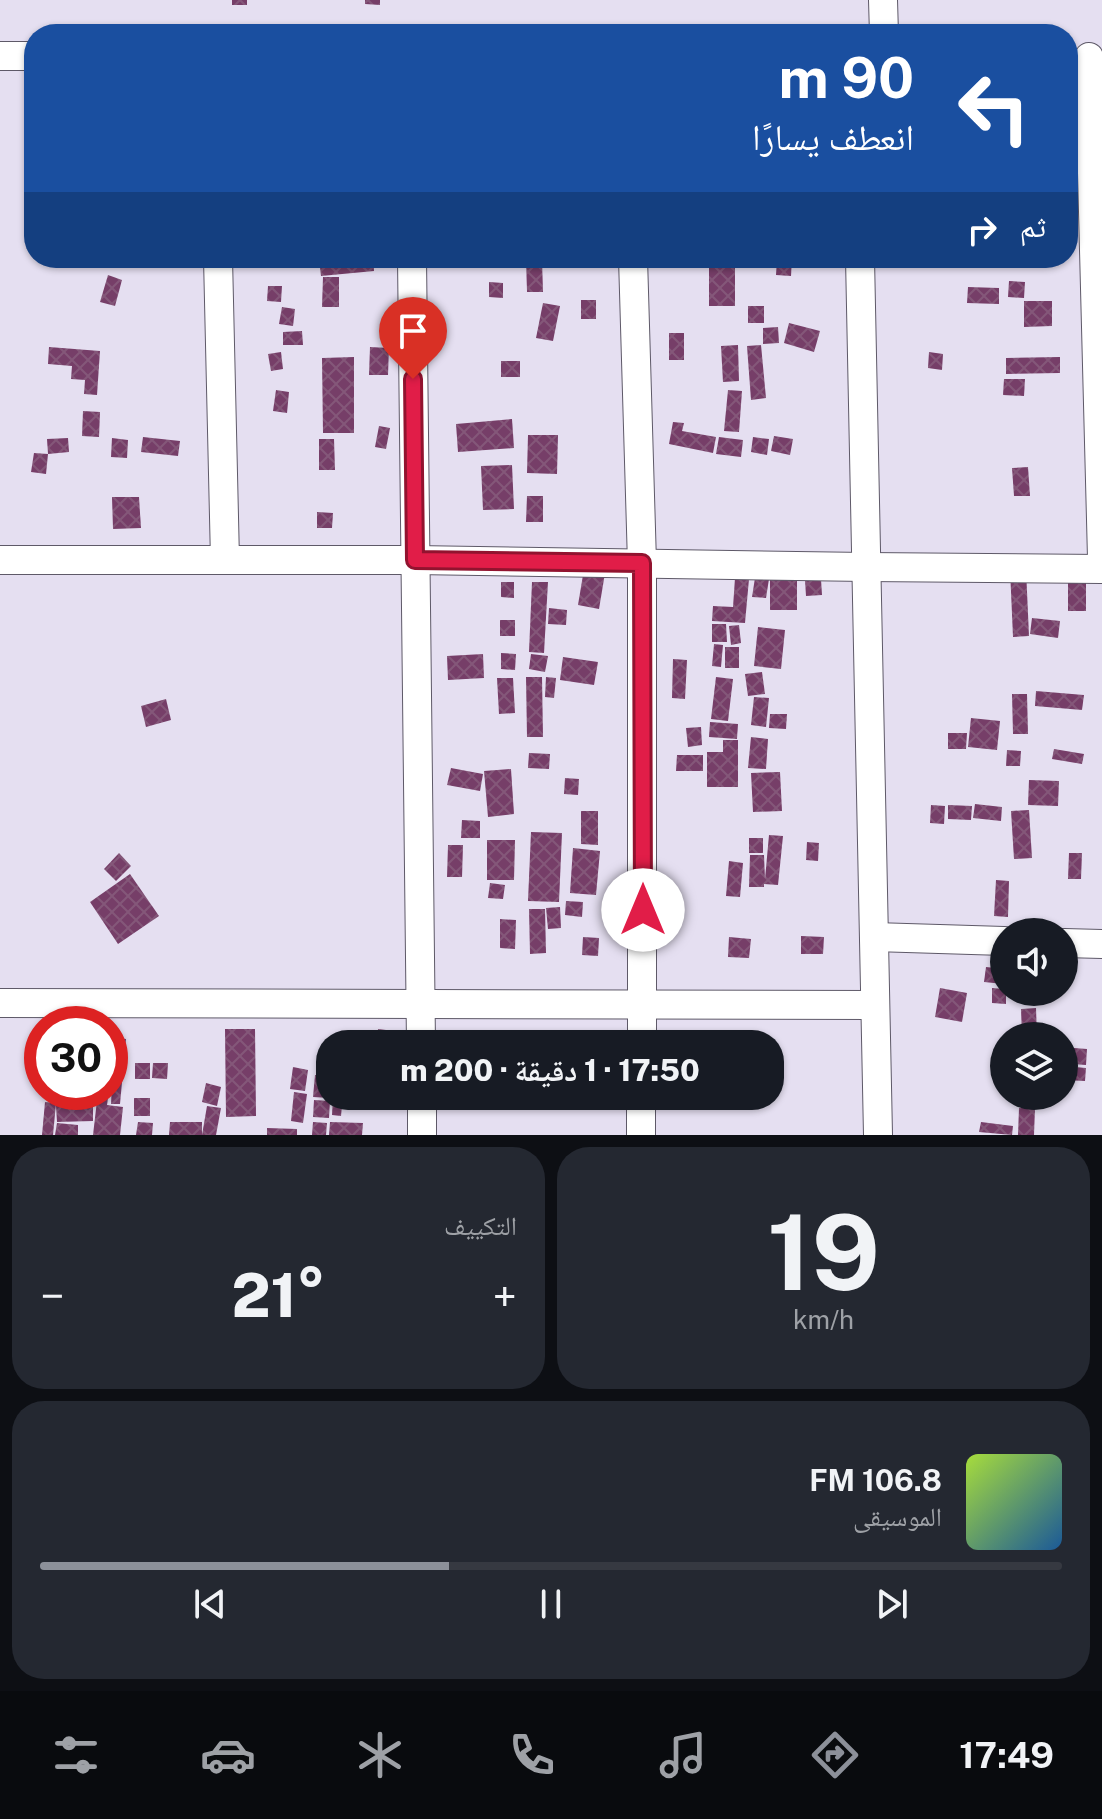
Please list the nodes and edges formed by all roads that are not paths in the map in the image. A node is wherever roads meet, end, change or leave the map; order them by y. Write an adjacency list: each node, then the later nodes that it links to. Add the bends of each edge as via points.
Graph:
1 (883, 0): 2 (street)
2 (884, 24)
3 (0, 56): 4 (street)
4 (24, 56)
5 (1086, 57): 10 (street)
6 (218, 268): 12 (street)
7 (412, 268): 13 (street)
8 (633, 268): 14 (street)
9 (860, 268): 15 (street)
10 (1102, 558)
11 (0, 560): 12 (street)
12 (225, 560): 13 (street)
13 (415, 560): 14 (street); 22 (street)
14 (642, 563): 15 (street); 23 (street)
15 (866, 567): 16 (street); 17 (street)
16 (1102, 569)
17 (874, 937): 18 (street); 24 (street)
18 (990, 941)
19 (1078, 943): 20 (street)
20 (1102, 944)
21 (0, 1003): 22 (street)
22 (421, 1004): 23 (street); 25 (street)
23 (643, 1005): 24 (street); 26 (street)
24 (875, 1005): 31 (street)
25 (421, 1030)
26 (642, 1030)
27 (422, 1110): 29 (street)
28 (641, 1110): 30 (street)
29 (422, 1135)
30 (641, 1135)
31 (878, 1135)

